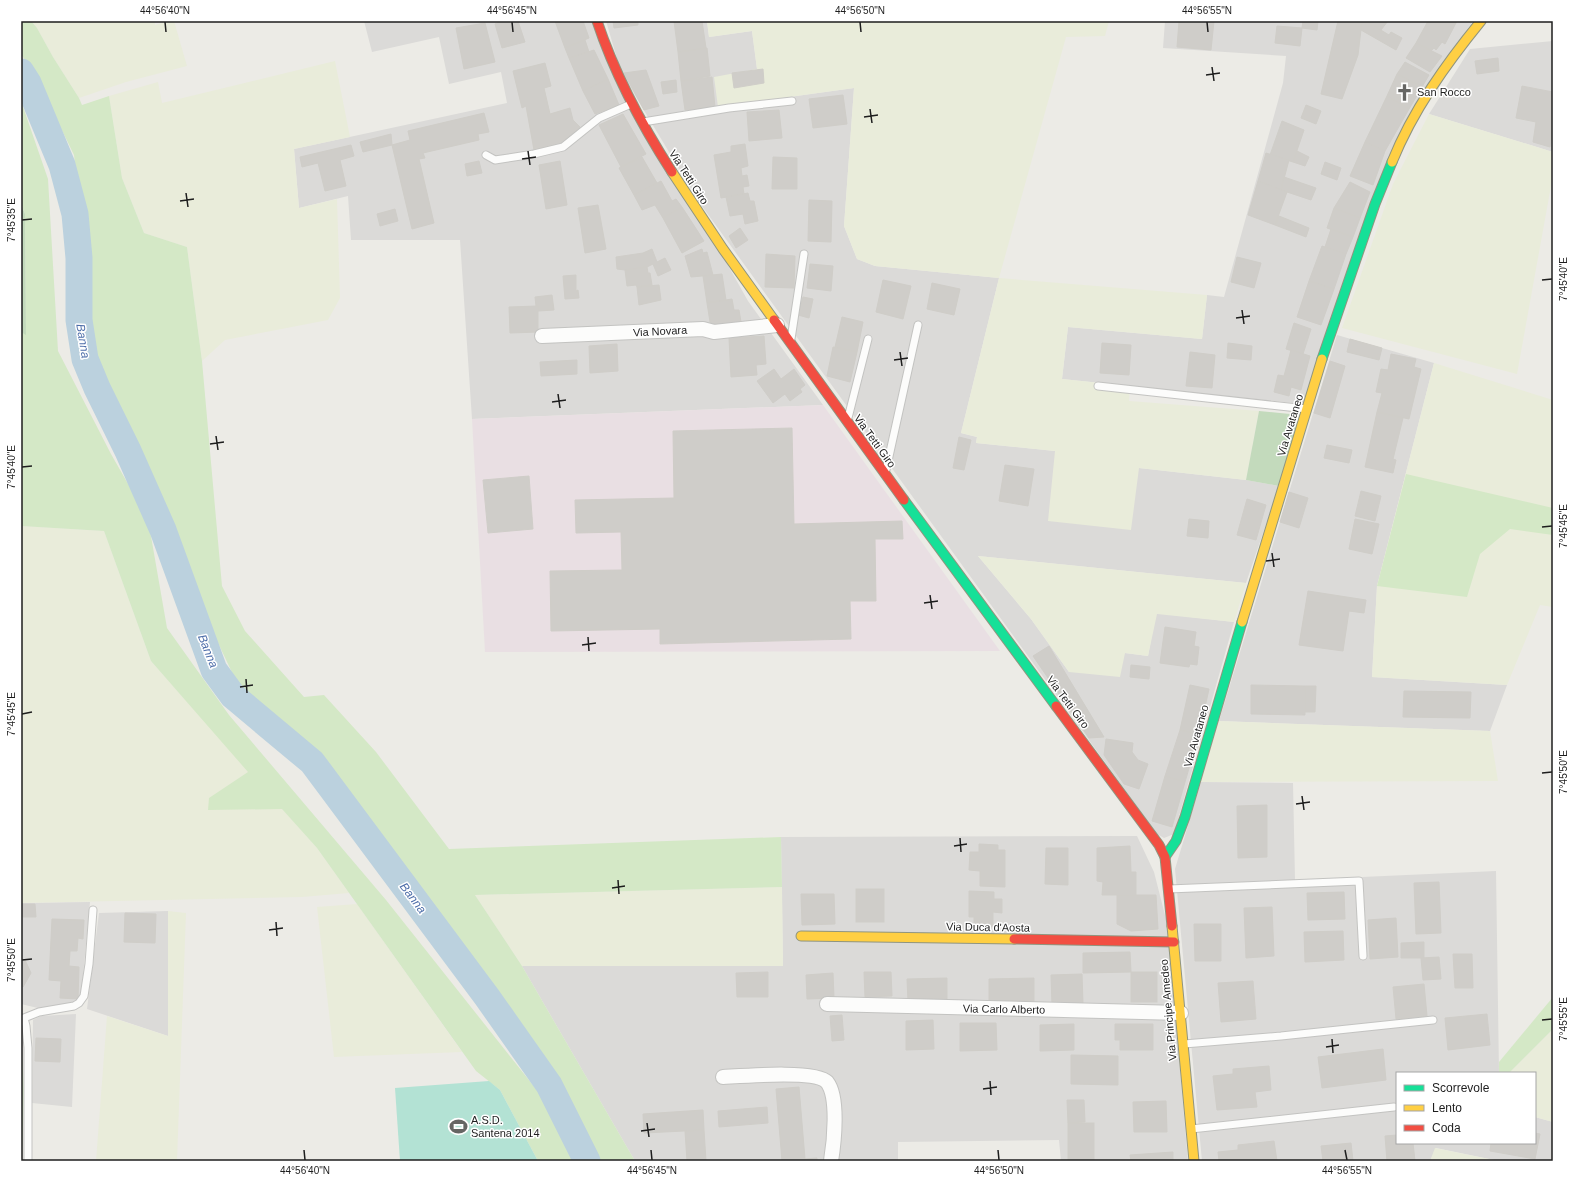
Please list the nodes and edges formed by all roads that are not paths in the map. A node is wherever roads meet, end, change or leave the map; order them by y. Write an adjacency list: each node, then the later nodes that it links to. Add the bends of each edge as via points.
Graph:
1 (597, 21): 4 (street, Via Tetti Giro)
2 (1481, 21): 14 (street, Via Avataneo, via 1438,77 1394,154)
3 (792, 101): 5 (lane)
4 (631, 104): 5 (street, Via Tetti Giro); 6 (lane, via 599,118 572,141 557,149 495,160)
5 (640, 122): 8 (street, Via Tetti Giro, via 705,224)
6 (486, 155)
7 (804, 254): 12 (lane)
8 (777, 325): 10 (street, Via Novara, via 714,332 703,329); 12 (street, Via Tetti Giro)
9 (918, 326): 16 (lane)
10 (542, 336)
11 (868, 339): 15 (lane)
12 (790, 344): 15 (street, Via Tetti Giro)
13 (1098, 386): 14 (lane)
14 (1307, 409): 17 (street, Via Avataneo, via 1185,817 1176,841)
15 (847, 422): 16 (street, Via Tetti Giro)
16 (885, 475): 17 (street, Via Tetti Giro, via 1159,845)
17 (1165, 857): 18 (street, Via Principe Amedeo)
18 (1169, 889): 21 (street, Via Principe Amedeo); 22 (lane, via 1359,881)
19 (93, 910): 25 (lane, via 84,996 74,1006)
20 (801, 936): 21 (street, Via Duca d'Aosta)
21 (1174, 942): 24 (street, Via Principe Amedeo)
22 (1363, 956)
23 (827, 1004): 24 (street, Via Carlo Alberto)
24 (1181, 1013): 27 (street, Via Principe Amedeo)
25 (22, 1016): 31 (lane, via 26,1026 28,1055)
26 (1433, 1020): 27 (lane)
27 (1184, 1044): 30 (street, Via Principe Amedeo)
28 (724, 1077): 32 (street, via 797,1075 813,1076 826,1081 830,1088 835,1128)
29 (1394, 1107): 30 (lane)
30 (1191, 1129): 33 (street, Via Principe Amedeo)
31 (28, 1161)
32 (831, 1161)
33 (1194, 1161)

